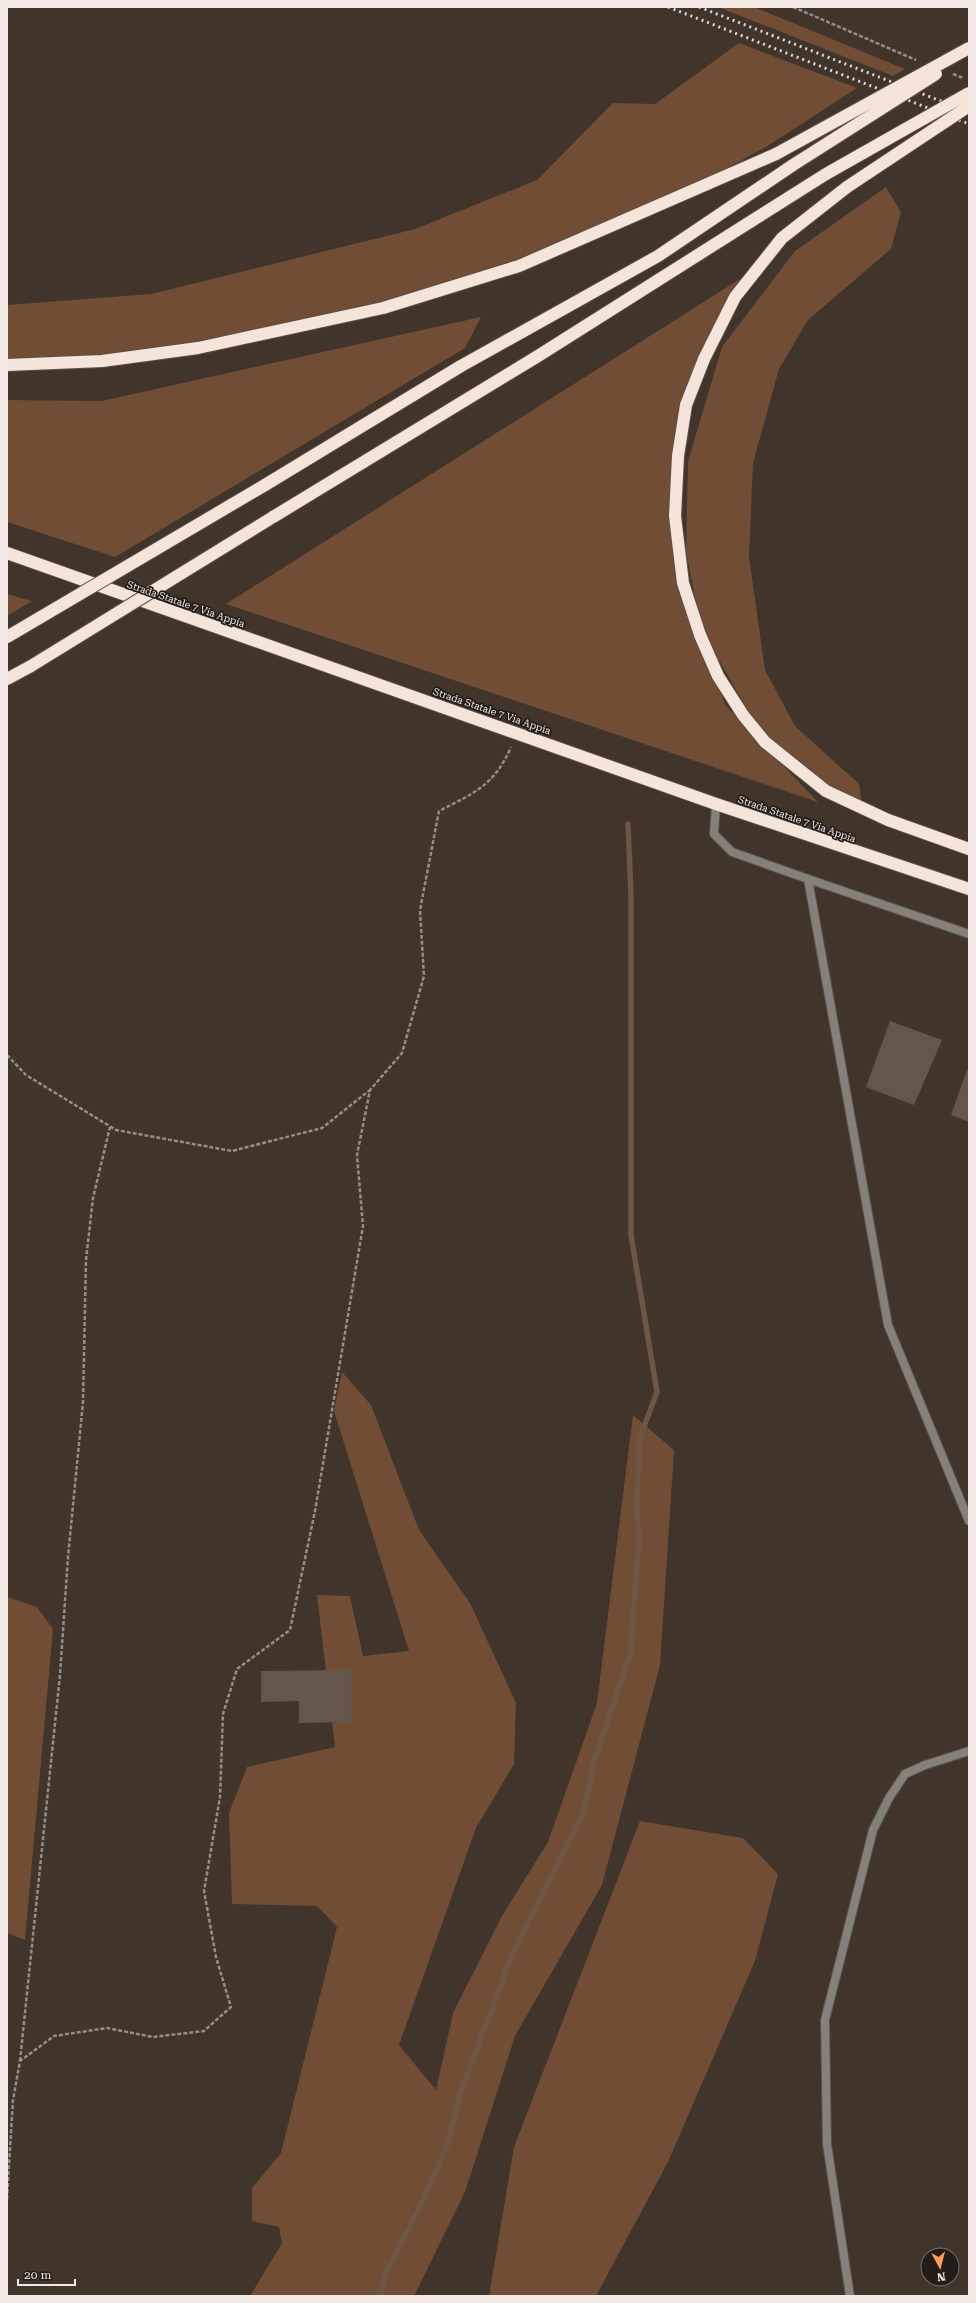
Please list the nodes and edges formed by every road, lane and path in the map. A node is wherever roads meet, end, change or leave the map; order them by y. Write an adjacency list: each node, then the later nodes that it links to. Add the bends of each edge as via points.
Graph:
1 (793, 7): 4 (path)
2 (969, 48): 9 (highway, bridge, via 776,154 519,266 383,308 198,348 102,361)
3 (969, 53): 13 (highway, bridge, via 793,165 658,256 461,366)
4 (920, 61)
5 (948, 72): 6 (path)
6 (969, 81)
7 (969, 93): 14 (highway, bridge, via 826,174 538,356)
8 (969, 106): 17 (highway, bridge, via 847,187 782,238 735,297 704,359 686,405 678,456 675,516 684,584 700,635 718,676 765,742 826,791 888,820)
9 (7, 365)
10 (7, 553): 12 (highway, Strada Statale 7 Via Appia)
11 (7, 563): 12 (highway)
12 (45, 567): 15 (highway, Strada Statale 7 Via Appia)
13 (7, 637)
14 (7, 679)
15 (517, 733): 16 (highway, Strada Statale 7 Via Appia); 22 (path, via 504,765 483,788 439,811 420,910 424,976 402,1053)
16 (716, 804): 18 (street, via 714,834 732,852); 19 (highway, Strada Statale 7 Via Appia)
17 (969, 849)
18 (808, 879): 20 (street); 24 (street, via 888,1325)
19 (969, 889)
20 (969, 934)
21 (7, 1054): 23 (path, via 26,1075)
22 (370, 1090): 23 (path, via 322,1128 232,1151); 26 (path, via 357,1155 363,1226 315,1511 290,1630 237,1669 223,1714 220,1797 204,1891 216,1957 231,2007 204,2031 153,2037 107,2028 54,2036)
23 (110, 1127): 26 (path, via 93,1198 86,1260 83,1402 60,1675)
24 (969, 1521)
25 (969, 1751): 28 (street, via 925,1764 905,1774 889,1798 874,1830 825,2020 827,2144)
26 (20, 2061): 27 (path, via 13,2100)
27 (7, 2199)
28 (850, 2296)

